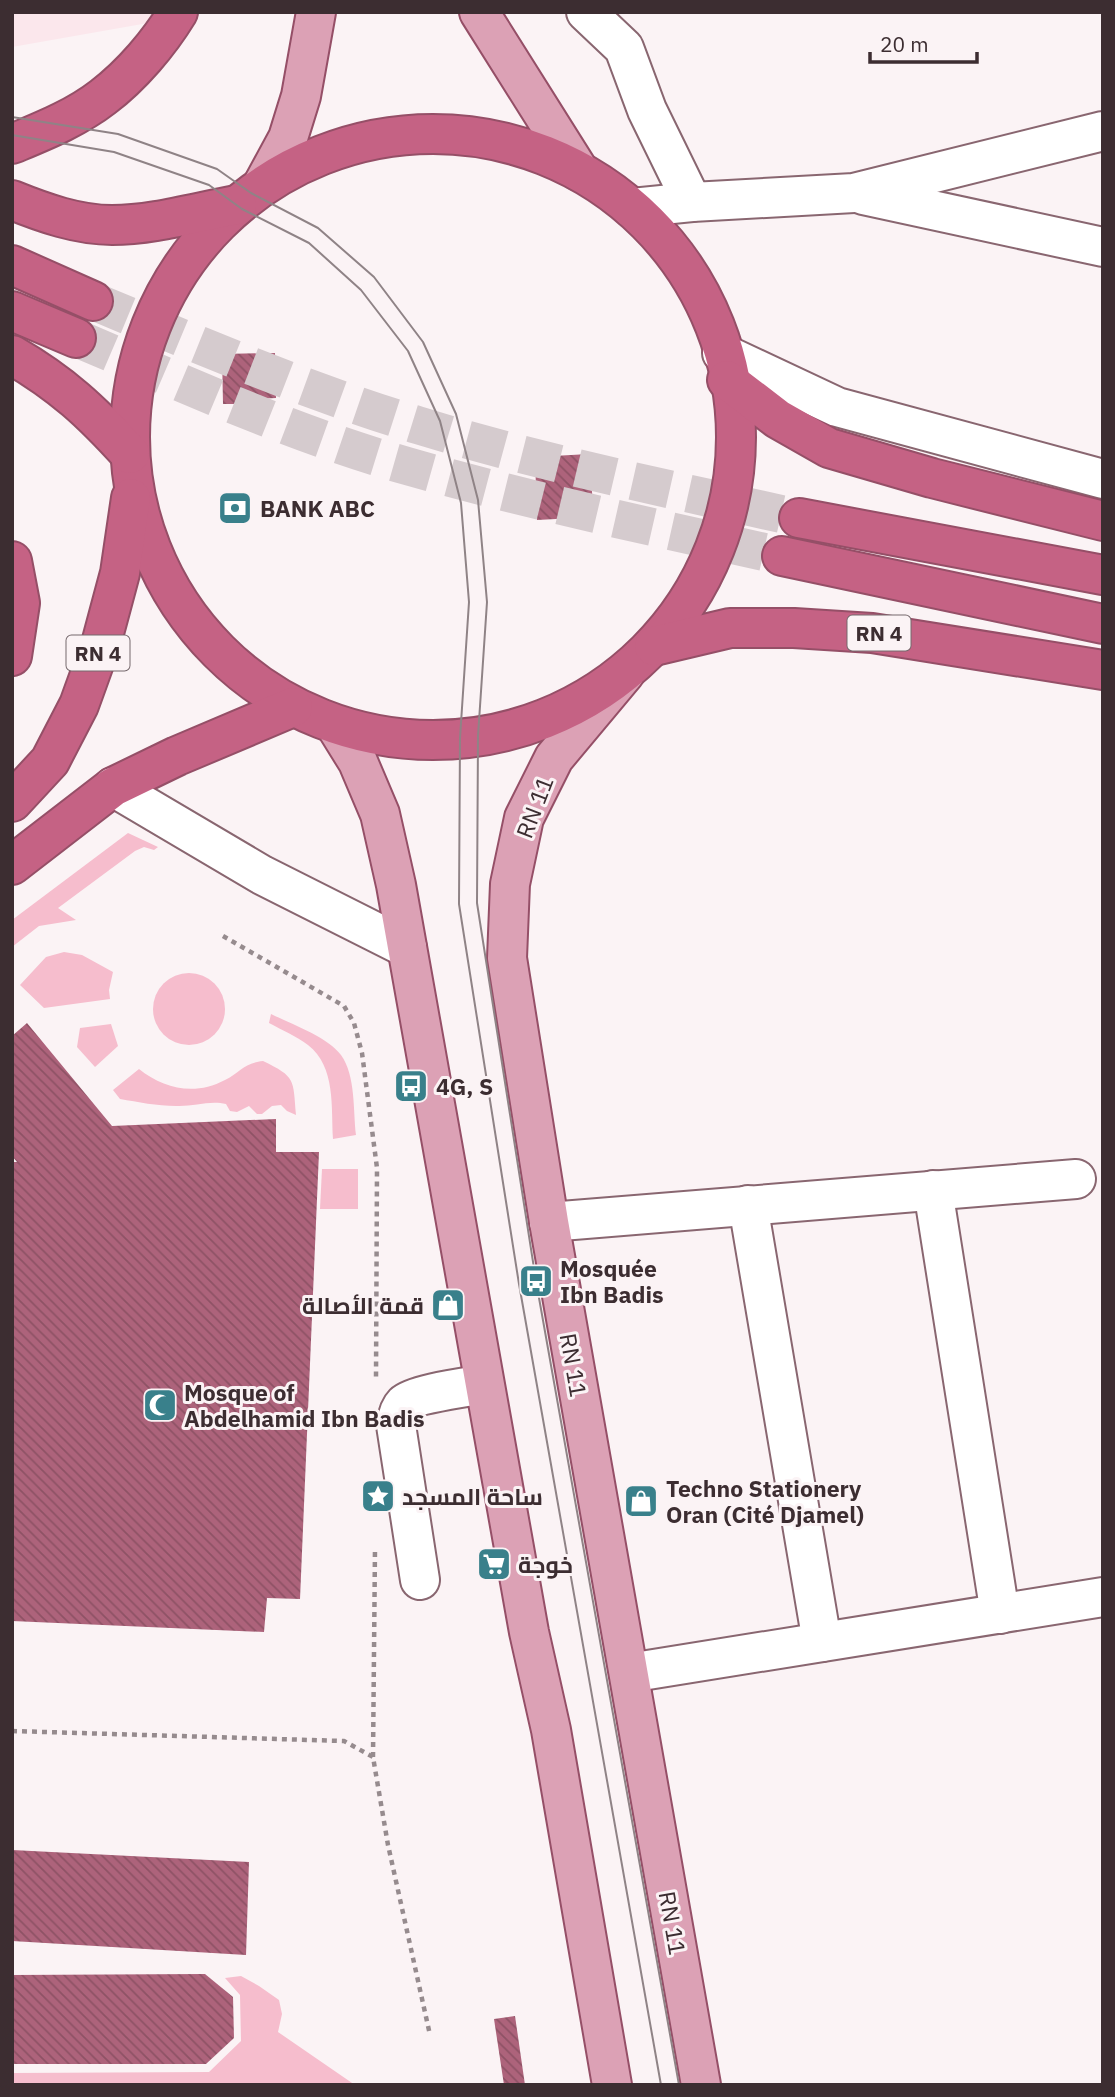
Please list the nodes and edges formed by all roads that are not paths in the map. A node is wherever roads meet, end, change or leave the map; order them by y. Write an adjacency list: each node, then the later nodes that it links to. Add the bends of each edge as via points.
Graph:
1 (178, 12): 6 (highway, via 141,61 103,97 58,125)
2 (316, 12): 9 (main road, via 288,138)
3 (480, 12): 7 (main road)
4 (586, 12): 11 (street, via 624,48)
5 (1103, 131): 8 (street)
6 (12, 144)
7 (579, 171): 9 (highway, via 518,145 452,133 385,137 321,154); 12 (highway)
8 (855, 193): 11 (street); 13 (street)
9 (249, 195): 10 (highway, via 160,219 112,225 50,216); 20 (highway, via 207,234 178,272 156,314 140,359 131,406)
10 (12, 200)
11 (692, 202): 12 (street)
12 (632, 208): 19 (highway, via 677,258 710,316)
13 (1103, 247)
14 (12, 265): 15 (highway)
15 (93, 301)
16 (12, 312): 17 (highway)
17 (76, 338)
18 (12, 355): 20 (highway, via 44,373 91,411)
19 (725, 367): 21 (street, via 836,407); 23 (highway, via 778,419 828,448); 28 (highway, via 736,437 730,494 715,549 689,600)
20 (132, 468): 32 (highway, via 152,548 171,589 204,636 245,676); 35 (highway, RN 4, via 120,573 101,644 79,705 50,761)
21 (1103, 479)
22 (799, 518): 26 (highway)
23 (1103, 521)
24 (782, 556): 27 (highway, RN 4)
25 (12, 561): 29 (highway, via 20,603)
26 (1103, 575)
27 (1103, 624)
28 (654, 646): 30 (highway, RN 4, via 730,628 872,632); 31 (highway)
29 (12, 656)
30 (1103, 670)
31 (625, 673): 33 (highway, via 576,705 522,728 489,734 413,741); 41 (main road, RN 11, via 554,758 524,818 510,884 507,958)
32 (293, 707): 33 (highway); 34 (highway)
33 (335, 725): 37 (main road, via 358,762 380,814)
34 (113, 787): 36 (highway); 37 (street, via 262,875)
35 (12, 802)
36 (12, 865)
37 (407, 948): 42 (main road)
38 (1076, 1180): 39 (street)
39 (933, 1190): 40 (street); 45 (street)
40 (748, 1205): 41 (street); 46 (street)
41 (549, 1222): 47 (main road, RN 11)
42 (485, 1384): 43 (street, via 415,1397 399,1412 396,1424); 48 (main road)
43 (420, 1580)
44 (1103, 1597): 45 (street)
45 (1000, 1614): 46 (street)
46 (822, 1642): 47 (street)
47 (629, 1673): 49 (main road, RN 11)
48 (612, 2085)
49 (701, 2085)

